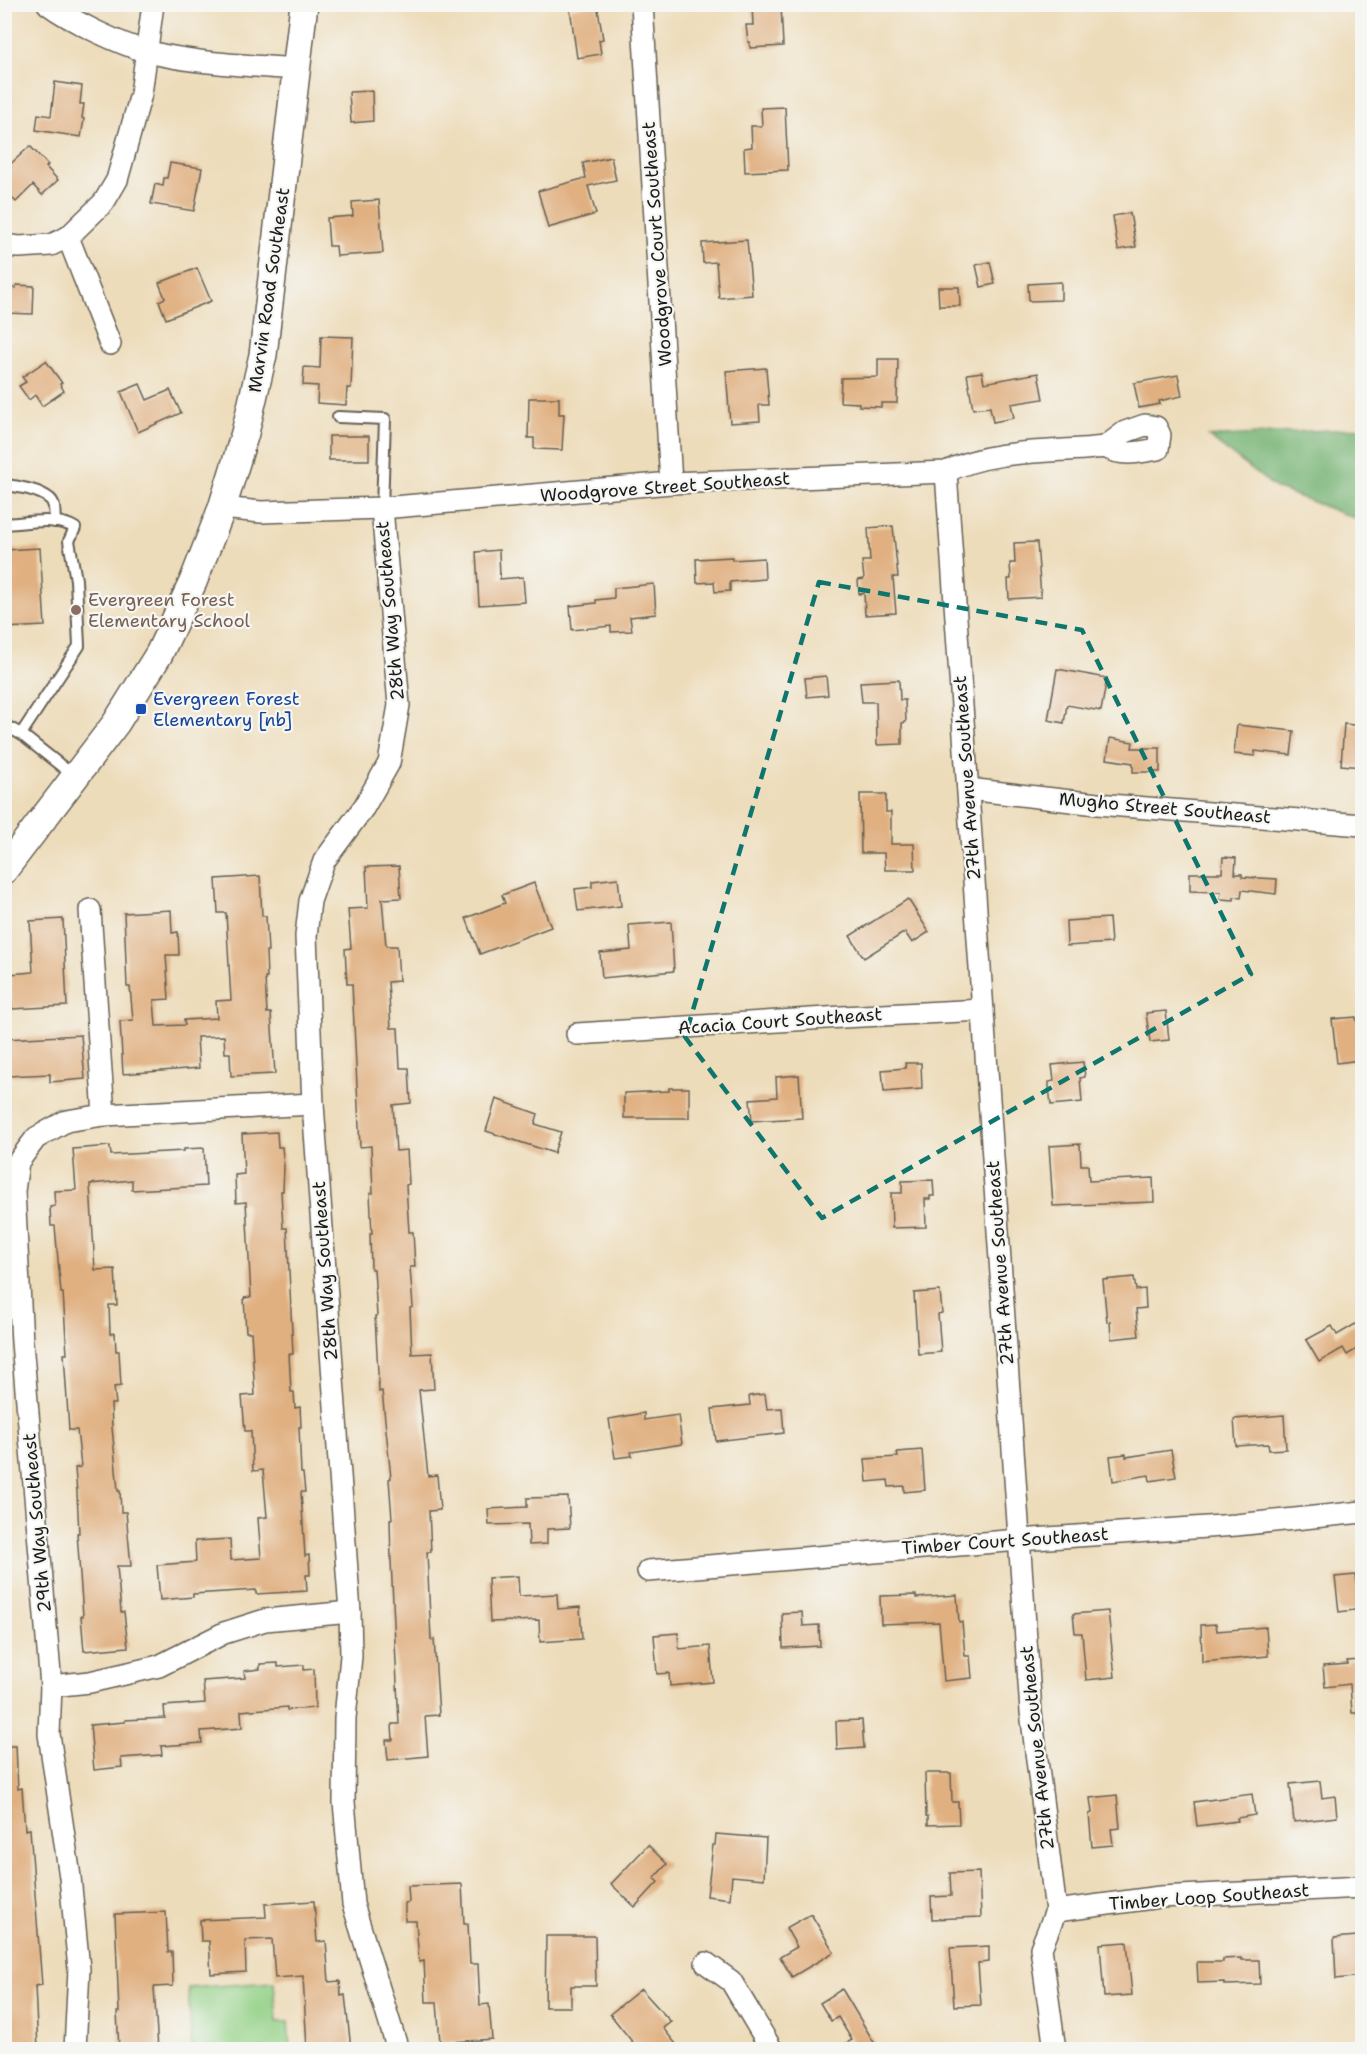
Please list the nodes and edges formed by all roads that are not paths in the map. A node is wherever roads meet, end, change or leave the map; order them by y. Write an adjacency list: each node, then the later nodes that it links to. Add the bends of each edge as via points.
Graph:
1 (48, 4): 5 (street, via 94,30)
2 (153, 4): 5 (street)
3 (304, 4): 6 (street, Marvin Road Southeast)
4 (642, 4): 13 (street, Woodgrove Court Southeast)
5 (147, 51): 6 (street, via 190,60); 7 (street, via 141,94 117,180 104,202)
6 (297, 69): 15 (street, Marvin Road Southeast, via 263,355)
7 (68, 237): 8 (street, via 51,245); 9 (street)
8 (4, 245)
9 (110, 344)
10 (338, 417): 16 (lane, via 385,419)
11 (1105, 447): 12 (street, Woodgrove Street Southeast, via 999,456 961,464)
12 (946, 472): 13 (street, Woodgrove Street Southeast); 22 (street, 27th Avenue Southeast)
13 (671, 483): 16 (street, Woodgrove Street Southeast)
14 (4, 485): 17 (lane, via 22,486 50,499)
15 (222, 508): 16 (street, Woodgrove Street Southeast, via 261,512); 21 (street, Marvin Road Southeast, via 159,654)
16 (381, 508): 28 (street, 28th Way Southeast, via 399,705 389,763 364,807 324,861 310,901 306,936)
17 (55, 522): 18 (lane); 20 (lane, via 75,528 69,541 76,580 79,646)
18 (4, 524)
19 (4, 725): 20 (lane)
20 (21, 734): 21 (lane)
21 (76, 777): 24 (street, Marvin Road Southeast)
22 (968, 789): 23 (street, Mugho Street Southeast, via 1097,804); 26 (street, 27th Avenue Southeast)
23 (1362, 825)
24 (4, 870)
25 (90, 910): 29 (street)
26 (983, 1010): 27 (street, Acacia Court Southeast); 32 (street, 27th Avenue Southeast)
27 (577, 1035)
28 (313, 1104): 29 (street, 29th Way Southeast); 34 (street, 28th Way Southeast)
29 (104, 1116): 30 (street, 29th Way Southeast, via 66,1121 36,1138 18,1162 14,1191)
30 (13, 1343): 35 (street, 29th Way Southeast)
31 (1362, 1512): 32 (street, Timber Court Southeast)
32 (1019, 1540): 33 (street, Timber Court Southeast); 37 (street, 27th Avenue Southeast, via 1031,1712)
33 (648, 1571)
34 (350, 1612): 35 (street, via 265,1620 224,1633 159,1666 90,1682); 40 (street, 28th Way Southeast, via 344,1802 353,1904)
35 (51, 1686): 39 (street, 29th Way Southeast, via 49,1734 79,1969)
36 (1362, 1887): 37 (street, Timber Loop Southeast, via 1160,1897)
37 (1056, 1911): 42 (street, 27th Avenue Southeast, via 1041,1948)
38 (706, 1963): 41 (street, via 731,1981)
39 (75, 2049)
40 (398, 2049)
41 (772, 2049)
42 (1055, 2049)

